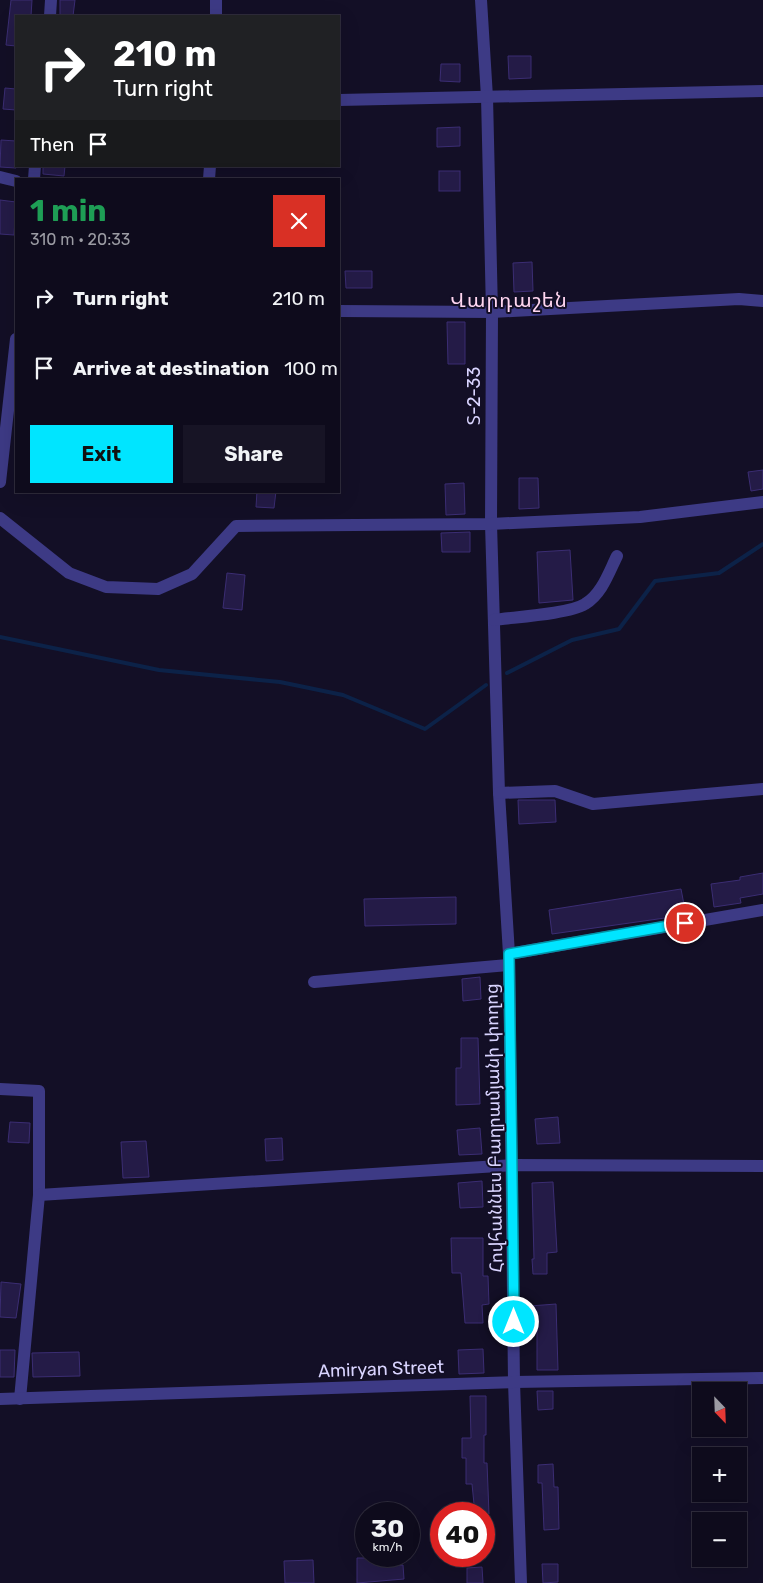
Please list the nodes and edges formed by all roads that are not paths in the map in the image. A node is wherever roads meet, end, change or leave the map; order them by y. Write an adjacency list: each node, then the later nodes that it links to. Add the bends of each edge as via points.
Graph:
1 (51, 0): 4 (street)
2 (216, 0): 5 (street)
3 (481, 0): 7 (street, Տ-2-33 / Տ-2-33)
4 (50, 15)
5 (216, 15)
6 (763, 91): 7 (street)
7 (487, 97): 8 (street); 13 (street, Տ-2-33 / Տ-2-33)
8 (340, 100)
9 (0, 177): 10 (street)
10 (15, 181)
11 (763, 301): 13 (street, via 739,299)
12 (340, 311): 13 (street)
13 (492, 312): 18 (street, Տ-2-33 / Տ-2-33)
14 (15, 348): 15 (street)
15 (0, 482)
16 (763, 502): 18 (street, via 640,517)
17 (0, 518): 18 (street, via 69,572 106,587 158,590 192,574 236,526)
18 (491, 524): 20 (street, Տ-2-33 / Տ-2-33)
19 (617, 556): 20 (street, via 601,588 585,604 549,613)
20 (494, 620): 22 (street, Տ-2-33 / Տ-2-33)
21 (763, 789): 22 (street, via 593,804 555,791)
22 (499, 793): 24 (street, Հովհաննես Բաղրամյանի փողոց / Տ-2-33)
23 (763, 910): 24 (street)
24 (509, 959): 25 (street); 27 (street, Հովհաննես Բաղրամյանի փողոց / Տ-2-33)
25 (314, 982)
26 (0, 1089): 29 (street, via 39,1091)
27 (513, 1164): 28 (street); 29 (street); 31 (street, Հովհաննես Բաղրամյանի փողոց / Տ-2-33)
28 (763, 1166)
29 (39, 1195): 33 (street)
30 (763, 1378): 31 (street, Amiryan Street)
31 (514, 1382): 33 (street, Amiryan Street); 34 (street, Հովհաննես Բաղրամյանի փողոց / Տ-2-33)
32 (0, 1399): 33 (street, Amiryan Street)
33 (20, 1399)
34 (521, 1583)

